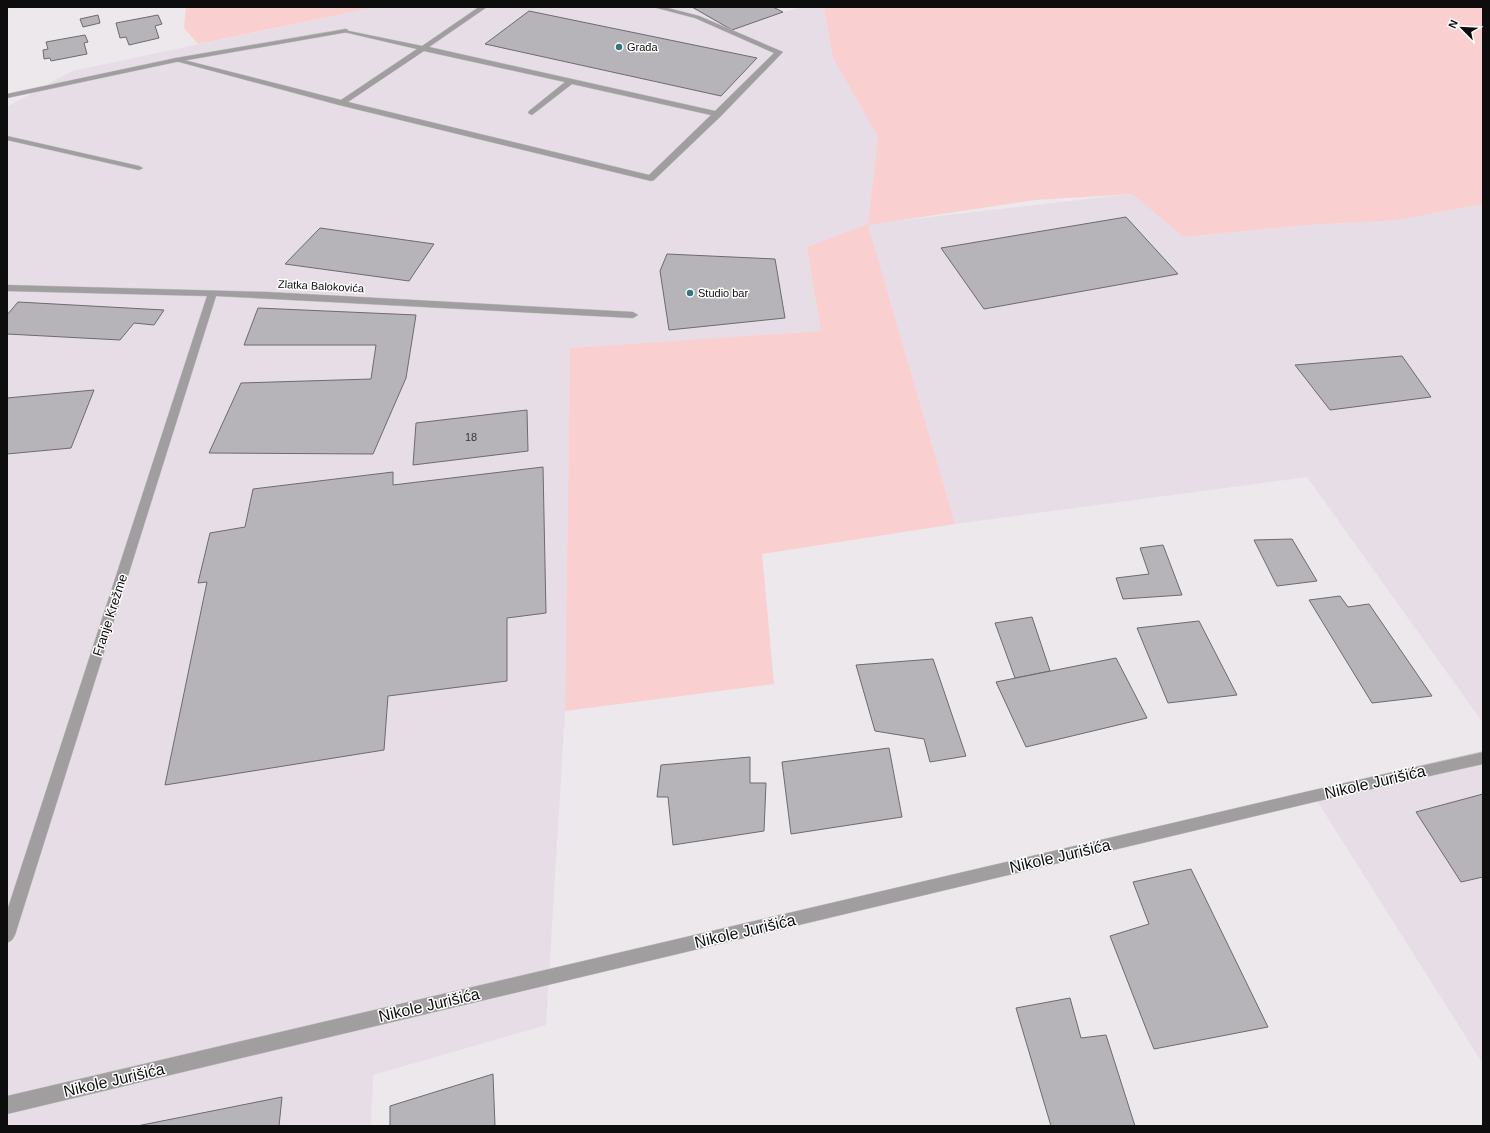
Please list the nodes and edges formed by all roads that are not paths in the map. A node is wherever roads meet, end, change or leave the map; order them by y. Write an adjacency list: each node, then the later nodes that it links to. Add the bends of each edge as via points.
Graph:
1 (484, 7): 3 (street)
2 (656, 7): 9 (street, via 697,17 779,52)
3 (425, 48): 4 (street, via 346,31); 5 (street); 7 (street)
4 (176, 60): 6 (street); 7 (street)
5 (571, 81): 8 (street); 9 (street)
6 (7, 96)
7 (342, 103): 9 (street, via 651,178)
8 (532, 113)
9 (718, 114)
10 (7, 138): 11 (street)
11 (139, 168)
12 (7, 288): 13 (street, Zlatka Balokovića)
13 (212, 294): 14 (street, Zlatka Balokovića); 16 (street, Franje Krežme)
14 (633, 315)
15 (1483, 758): 17 (street, Nikole Jurišića, via 1291,801)
16 (7, 935)
17 (7, 1105)

